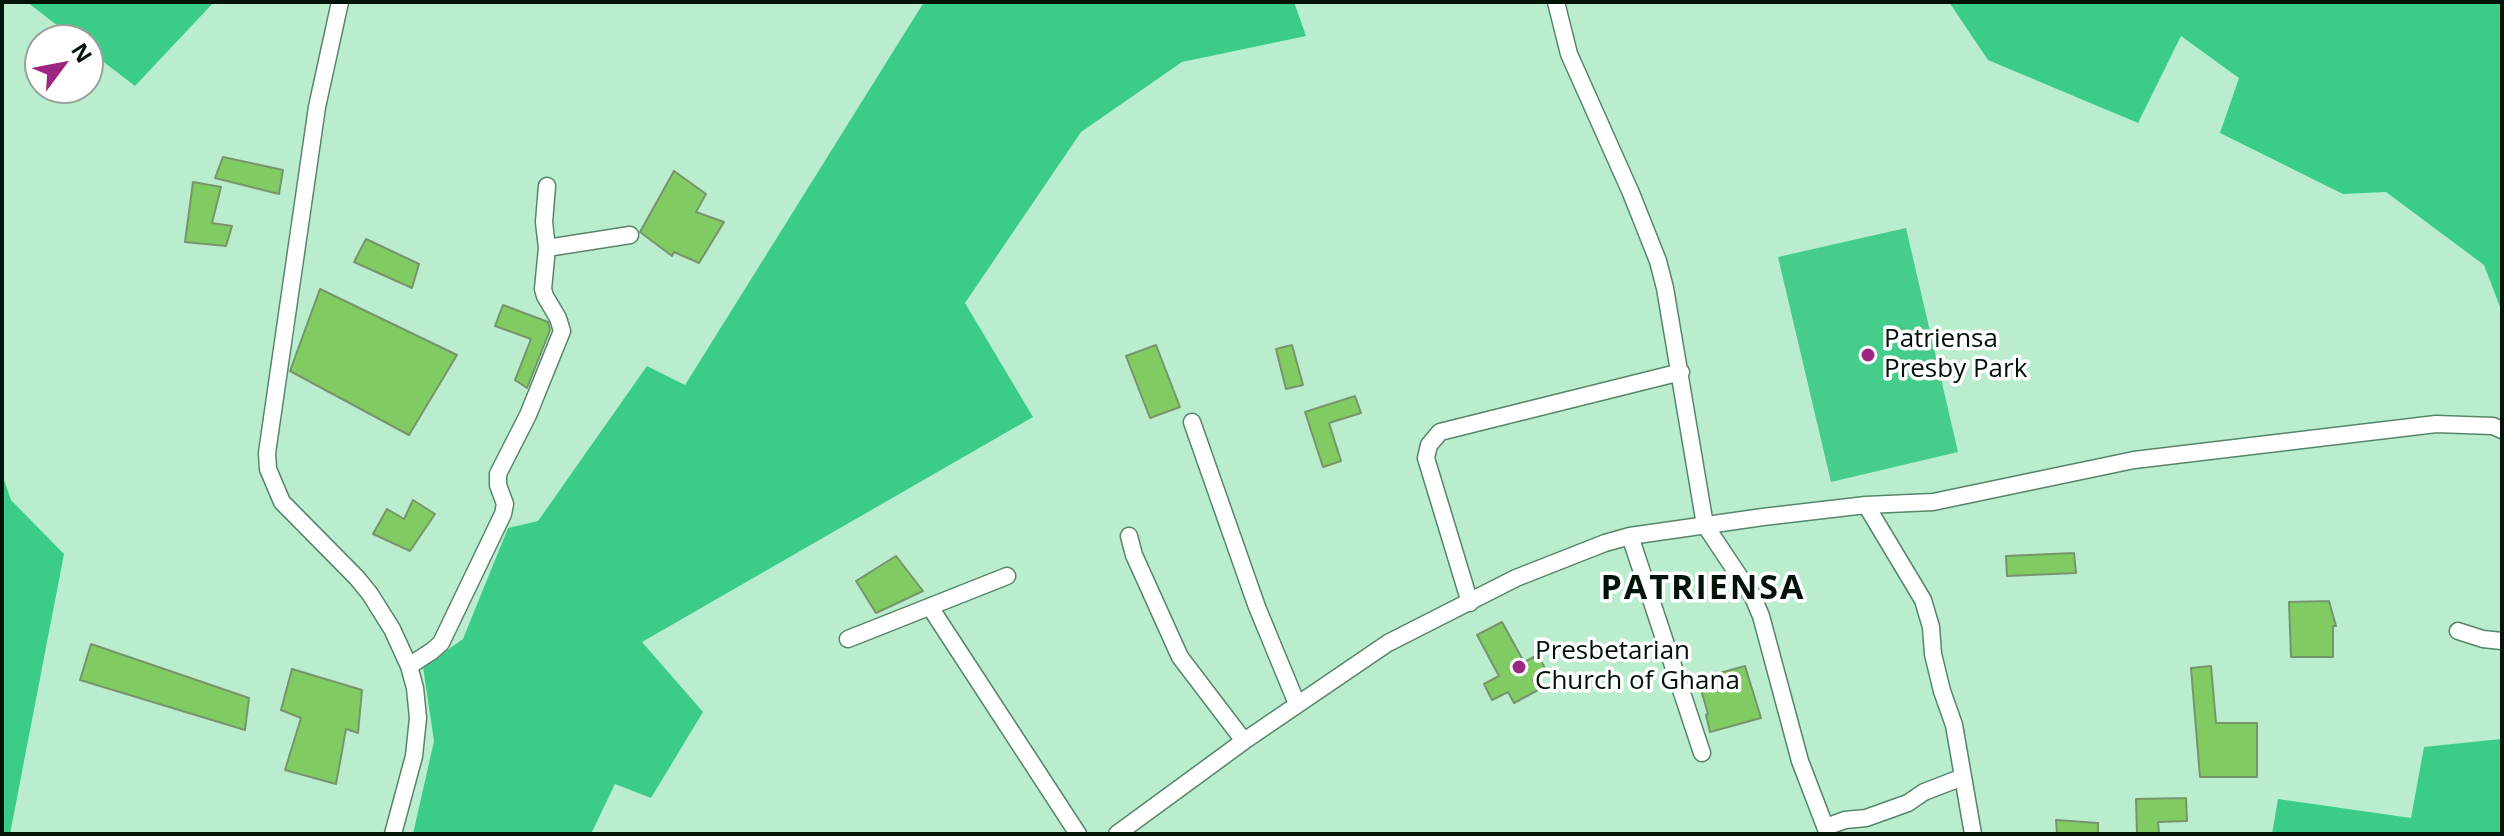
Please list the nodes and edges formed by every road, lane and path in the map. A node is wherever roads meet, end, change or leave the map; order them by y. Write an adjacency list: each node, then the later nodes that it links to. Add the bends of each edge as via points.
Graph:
1 (340, 2): 19 (street, via 317,107 268,469 282,502 370,594)
2 (1556, 2): 6 (street, via 1569,54 1658,261)
3 (547, 186): 5 (street)
4 (630, 235): 5 (street)
5 (547, 248): 19 (street, via 543,289 562,331 498,474 505,510 441,643)
6 (1681, 372): 10 (street); 14 (street, via 1440,432 1426,458)
7 (1192, 422): 20 (street)
8 (2502, 430): 9 (street, via 2436,424 2134,460 1933,502)
9 (1866, 505): 10 (street); 23 (street, via 1923,600)
10 (1705, 525): 12 (street); 24 (street, via 1761,616 1800,761)
11 (1129, 536): 21 (street, via 1180,657)
12 (1630, 536): 14 (street, via 1516,578); 22 (street)
13 (1007, 576): 15 (street)
14 (1470, 603): 20 (street, via 1388,643)
15 (930, 607): 17 (street); 27 (street)
16 (2458, 631): 18 (street)
17 (848, 639)
18 (2502, 641)
19 (409, 666): 26 (street, via 418,718 414,756)
20 (1297, 704): 21 (street)
21 (1244, 741): 25 (street)
22 (1702, 753)
23 (1963, 777): 24 (street, via 1908,803); 28 (street)
24 (1827, 830)
25 (1125, 831)
26 (393, 834)
27 (1078, 834)
28 (1973, 834)

